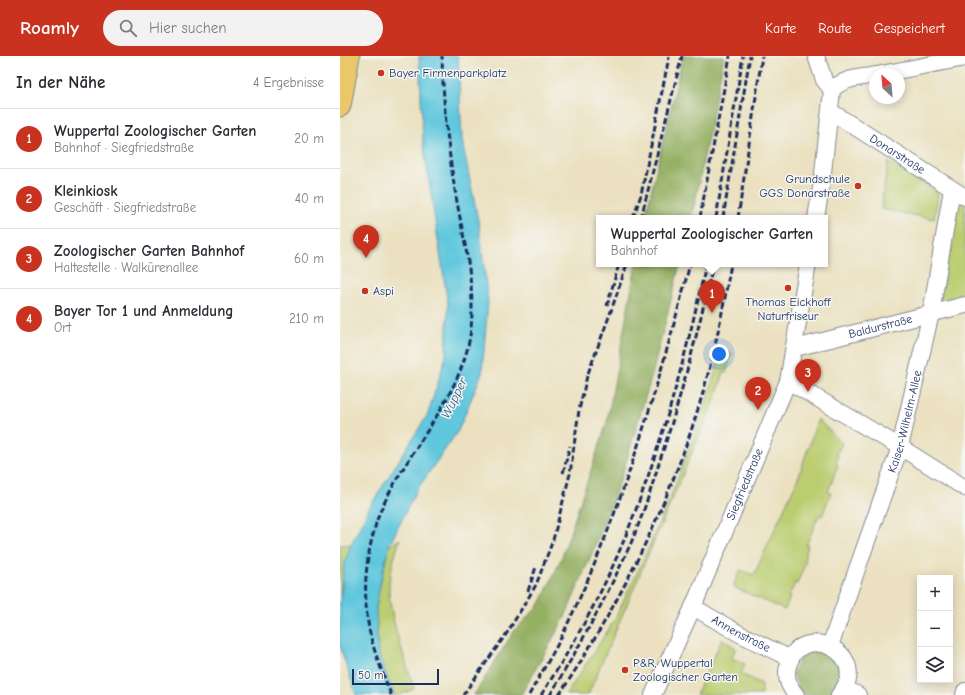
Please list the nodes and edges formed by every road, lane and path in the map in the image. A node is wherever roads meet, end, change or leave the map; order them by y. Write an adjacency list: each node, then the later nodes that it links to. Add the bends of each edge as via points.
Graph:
1 (350, 56): 7 (main road)
2 (816, 56): 6 (street, via 824,80)
3 (965, 58): 4 (street)
4 (905, 69)
5 (869, 76): 6 (street, via 842,82)
6 (832, 90): 8 (street)
7 (340, 106)
8 (830, 111): 9 (street, Donarstraße); 10 (street)
9 (958, 193): 13 (street, Kaiser-Wilhelm-Allee)
10 (816, 215)
11 (808, 267): 14 (street, Siegfriedstraße)
12 (965, 305): 13 (street, Baldurstraße)
13 (931, 313): 14 (street, Baldurstraße); 16 (street, Kaiser-Wilhelm-Allee)
14 (795, 348): 15 (street, Siegfriedstraße)
15 (788, 381): 16 (street); 18 (street, Siegfriedstraße)
16 (900, 447): 17 (street); 19 (street, Kaiser-Wilhelm-Allee)
17 (965, 488)
18 (693, 607): 20 (street, Annenstraße); 23 (street, Siegfriedstraße)
19 (830, 646): 20 (street, via 808,645 798,650); 22 (street, via 839,652 847,666)
20 (791, 659): 24 (street, via 788,678 790,687)
21 (965, 691): 25 (street)
22 (847, 692)
23 (653, 695)
24 (796, 695)
25 (964, 695)

